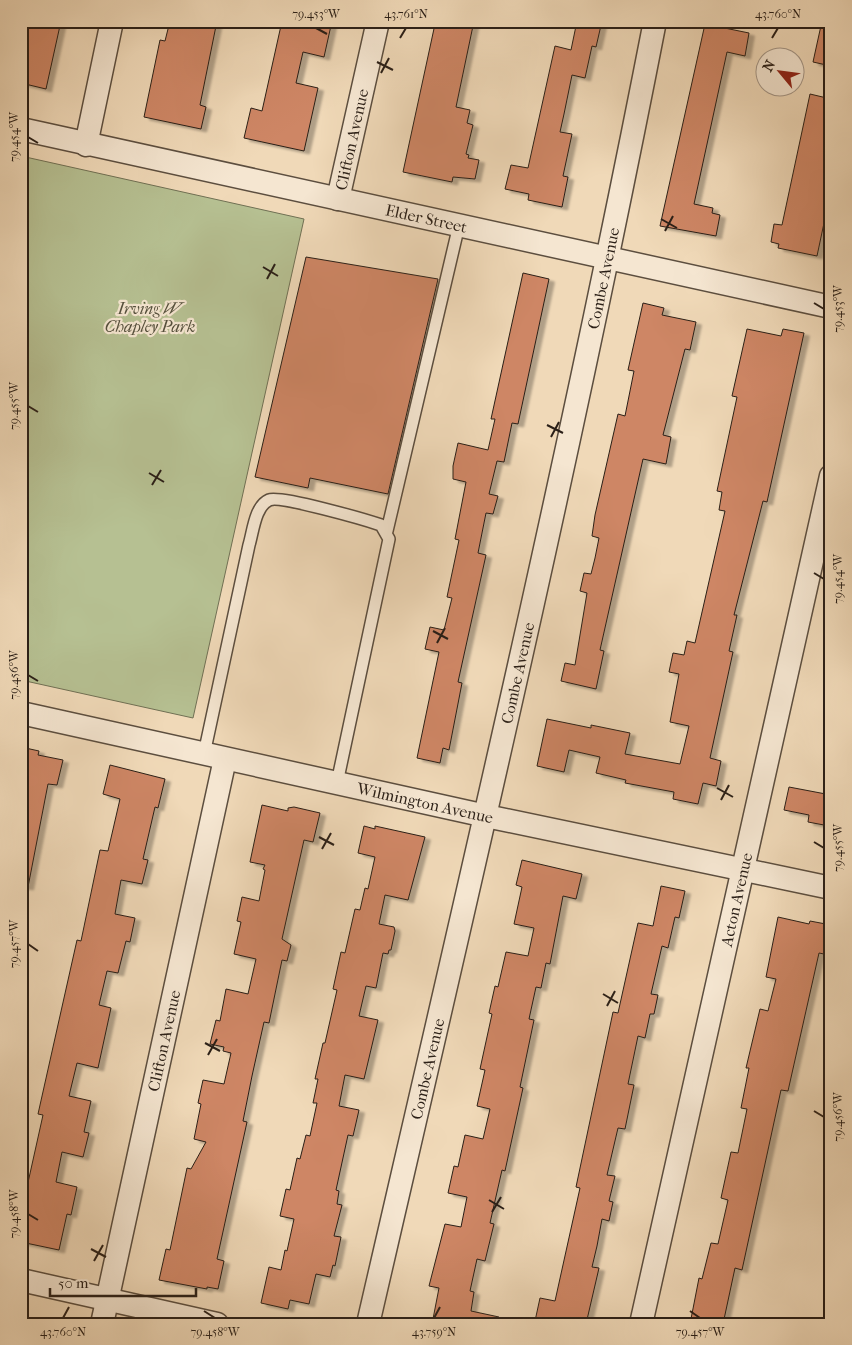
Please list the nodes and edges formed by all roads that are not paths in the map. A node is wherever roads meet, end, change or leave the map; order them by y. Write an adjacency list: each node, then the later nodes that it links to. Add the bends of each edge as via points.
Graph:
1 (112, 21): 5 (street)
2 (378, 21): 6 (street, Clifton Avenue)
3 (655, 21): 8 (street, Combe Avenue)
4 (21, 129): 5 (street, Elder Street)
5 (86, 145): 6 (street, Elder Street)
6 (338, 199): 7 (street, Elder Street)
7 (459, 225): 8 (street, Elder Street); 11 (lane)
8 (609, 258): 9 (street, Elder Street); 15 (street, Combe Avenue)
9 (831, 307)
10 (831, 476): 16 (street, Acton Avenue)
11 (387, 532): 13 (lane, via 381,525 309,506 273,499 263,504 249,545); 14 (lane, via 390,545)
12 (21, 713): 13 (street, Wilmington Avenue)
13 (215, 756): 14 (street, Wilmington Avenue); 19 (street, Clifton Avenue)
14 (338, 783): 15 (street, Wilmington Avenue)
15 (486, 816): 16 (street, Wilmington Avenue); 22 (street, Combe Avenue)
16 (742, 870): 17 (street, Wilmington Avenue); 23 (street, Acton Avenue)
17 (831, 888)
18 (21, 1280): 19 (street)
19 (108, 1299): 20 (street, Clifton Avenue); 21 (street)
20 (102, 1324)
21 (217, 1324)
22 (368, 1324)
23 (641, 1324)

